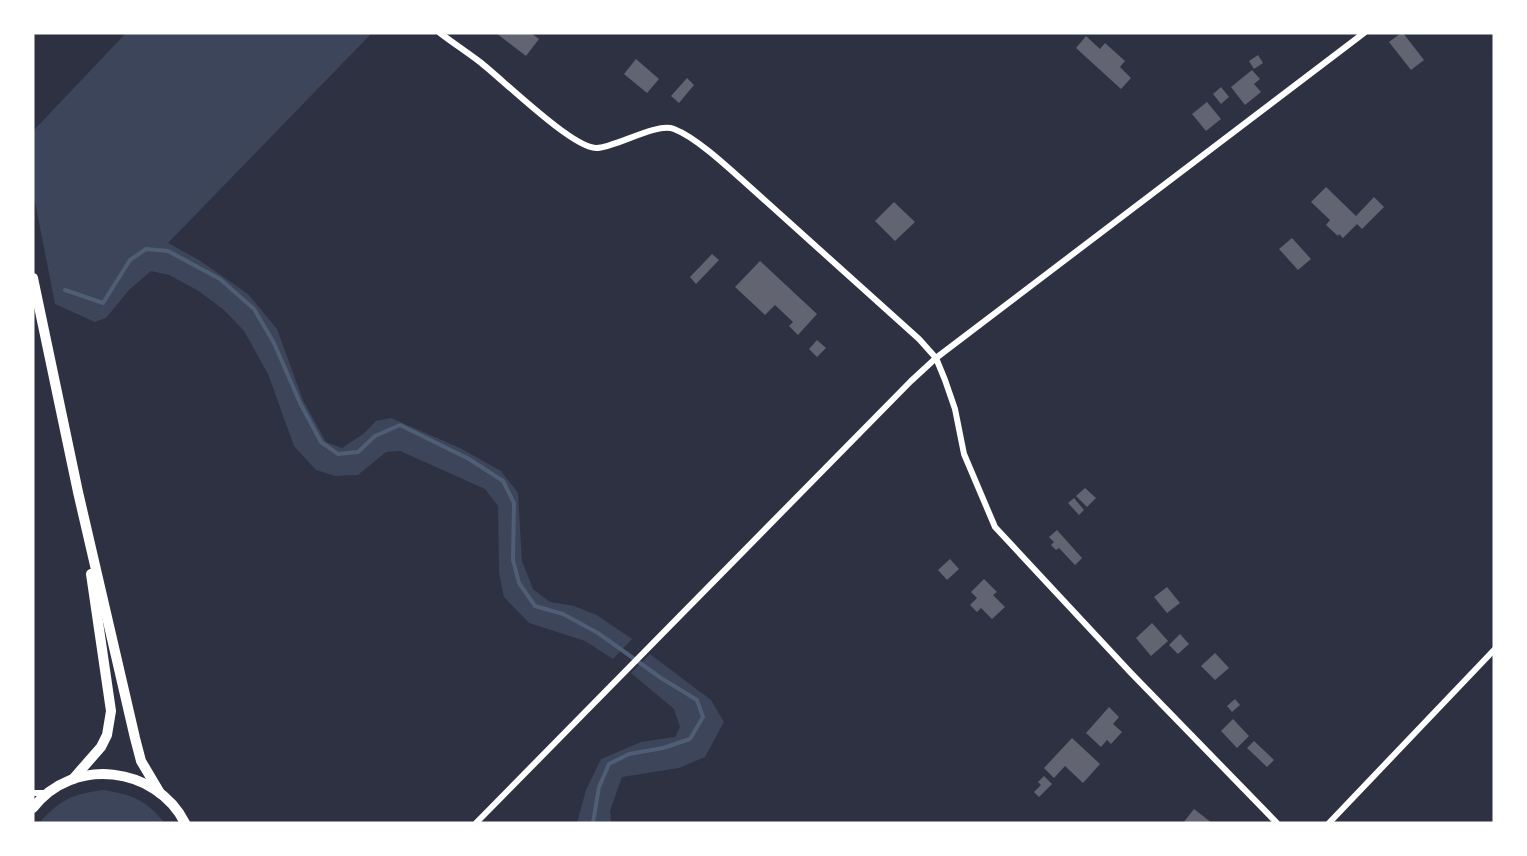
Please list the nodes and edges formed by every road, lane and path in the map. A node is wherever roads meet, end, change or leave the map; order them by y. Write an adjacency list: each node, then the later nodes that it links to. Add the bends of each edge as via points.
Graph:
1 (440, 33): 4 (street, via 581,144 595,148 672,128 691,138)
2 (1364, 33): 4 (street)
3 (33, 278): 5 (main road)
4 (936, 358): 12 (street, via 955,409 964,454 994,527); 14 (street)
5 (78, 492): 7 (main road, via 111,711 101,747); 10 (main road, via 141,761)
6 (1494, 650): 15 (street)
7 (73, 779): 9 (main road); 10 (main road, via 118,774 141,781)
8 (33, 793): 9 (street)
9 (47, 793): 11 (main road)
10 (160, 793): 13 (main road)
11 (33, 808)
12 (1276, 822)
13 (185, 823)
14 (476, 823)
15 (1329, 823)

